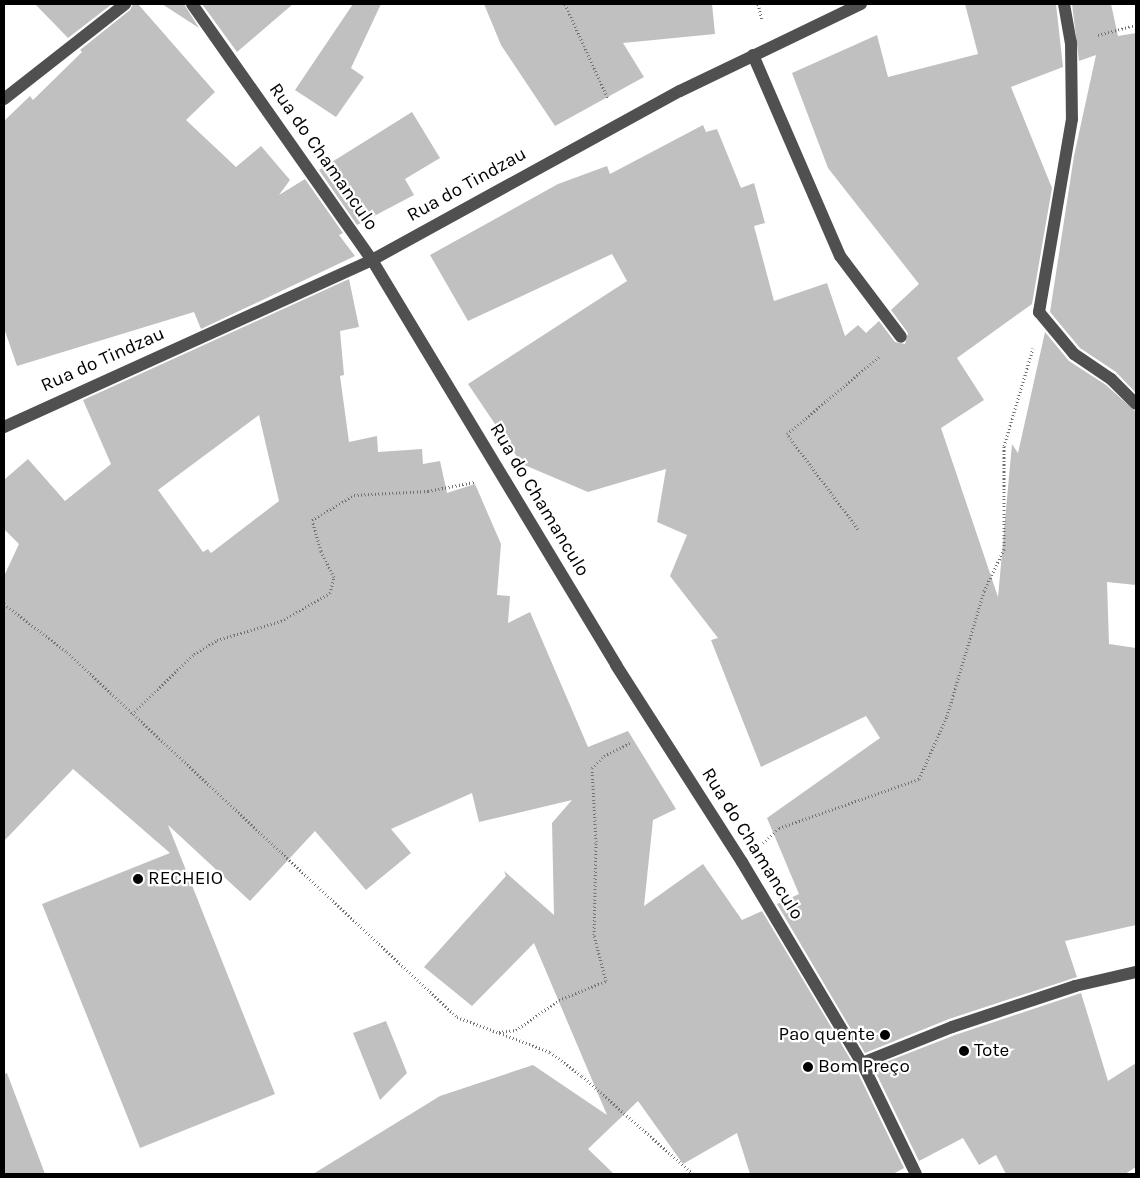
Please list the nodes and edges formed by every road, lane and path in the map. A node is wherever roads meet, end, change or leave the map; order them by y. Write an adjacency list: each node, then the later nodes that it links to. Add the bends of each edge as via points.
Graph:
1 (125, 4): 9 (street)
2 (192, 4): 11 (street, Rua do Chamanculo)
3 (565, 4): 10 (path)
4 (861, 4): 8 (street, Rua do Tindzau)
5 (1064, 4): 7 (street)
6 (1136, 25): 7 (path)
7 (1071, 42): 12 (street, via 1072,119)
8 (754, 55): 10 (street, Rua do Tindzau); 13 (street, via 840,256)
9 (4, 99)
10 (621, 123): 11 (street, Rua do Tindzau)
11 (372, 260): 15 (street, Rua do Tindzau); 16 (street, Rua do Chamanculo)
12 (1039, 312): 14 (street, via 1074,354 1111,380); 21 (path, via 1035,341 1004,446 1004,549 984,591 947,716 919,779 779,828)
13 (901, 338): 17 (path, via 787,434)
14 (1136, 404)
15 (4, 427)
16 (500, 472): 19 (street, Rua do Chamanculo); 20 (path, via 470,483 428,492 354,495 312,520 321,551 334,576 330,593 281,620 216,640 194,654)
17 (858, 529)
18 (4, 604): 20 (path, via 67,652)
19 (647, 712): 21 (street, Rua do Chamanculo); 23 (path, via 630,745 604,756 592,768 596,842 594,935 606,981 559,1000 516,1030)
20 (132, 714): 23 (path, via 457,1016)
21 (742, 862): 24 (street, Rua do Chamanculo)
22 (1136, 972): 24 (street, via 1075,986 961,1024)
23 (496, 1032): 25 (path, via 520,1039 558,1058)
24 (862, 1063): 26 (street)
25 (693, 1174)
26 (916, 1174)

